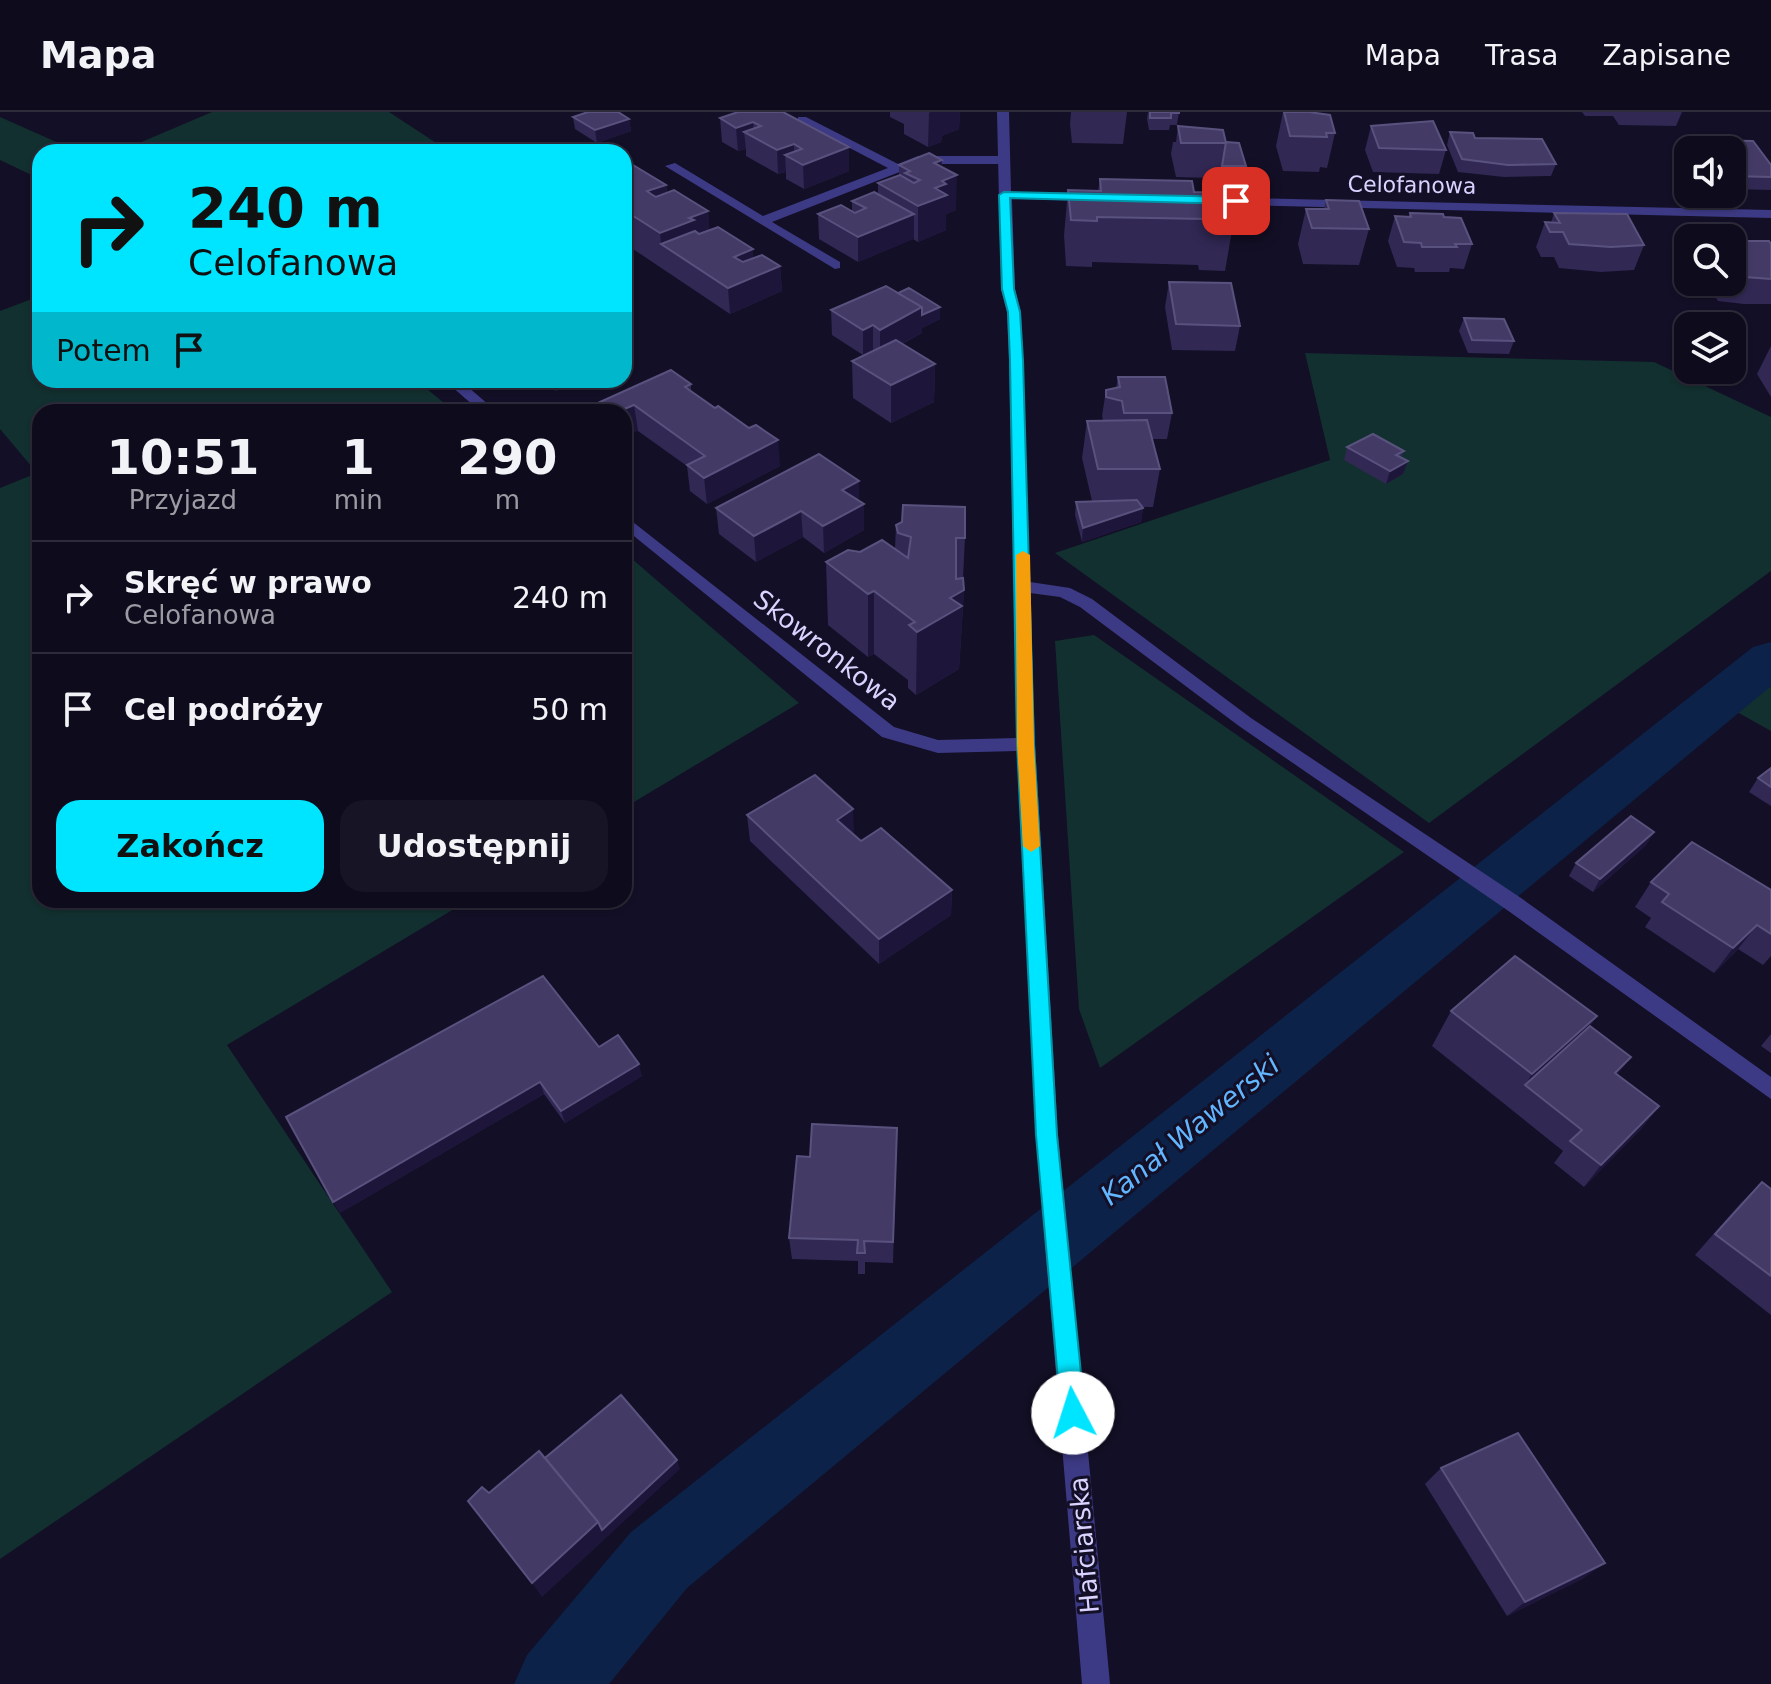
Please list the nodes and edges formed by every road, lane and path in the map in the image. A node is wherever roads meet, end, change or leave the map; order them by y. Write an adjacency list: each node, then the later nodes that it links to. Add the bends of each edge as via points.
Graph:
1 (1003, 112): 3 (street, Hafciarska)
2 (802, 119): 5 (street)
3 (1004, 160): 5 (street, via 918,160); 6 (street, Hafciarska)
4 (671, 166): 10 (street)
5 (897, 168): 10 (street)
6 (1004, 195): 7 (street); 15 (street, Hafciarska, via 1008,289 1014,312)
7 (1110, 198)
8 (1189, 200): 9 (street, Celofanowa)
9 (1771, 214)
10 (762, 221): 11 (street)
11 (835, 265)
12 (461, 388): 13 (street)
13 (480, 404)
14 (632, 526): 16 (street, Skowronkowa, via 888,732 904,740 959,749)
15 (1024, 587): 16 (street, Hafciarska); 17 (street, via 1064,592 1086,603 1245,722 1514,904)
16 (1026, 744): 18 (street, Hafciarska, via 1047,1135)
17 (1771, 1089)
18 (1096, 1684)

